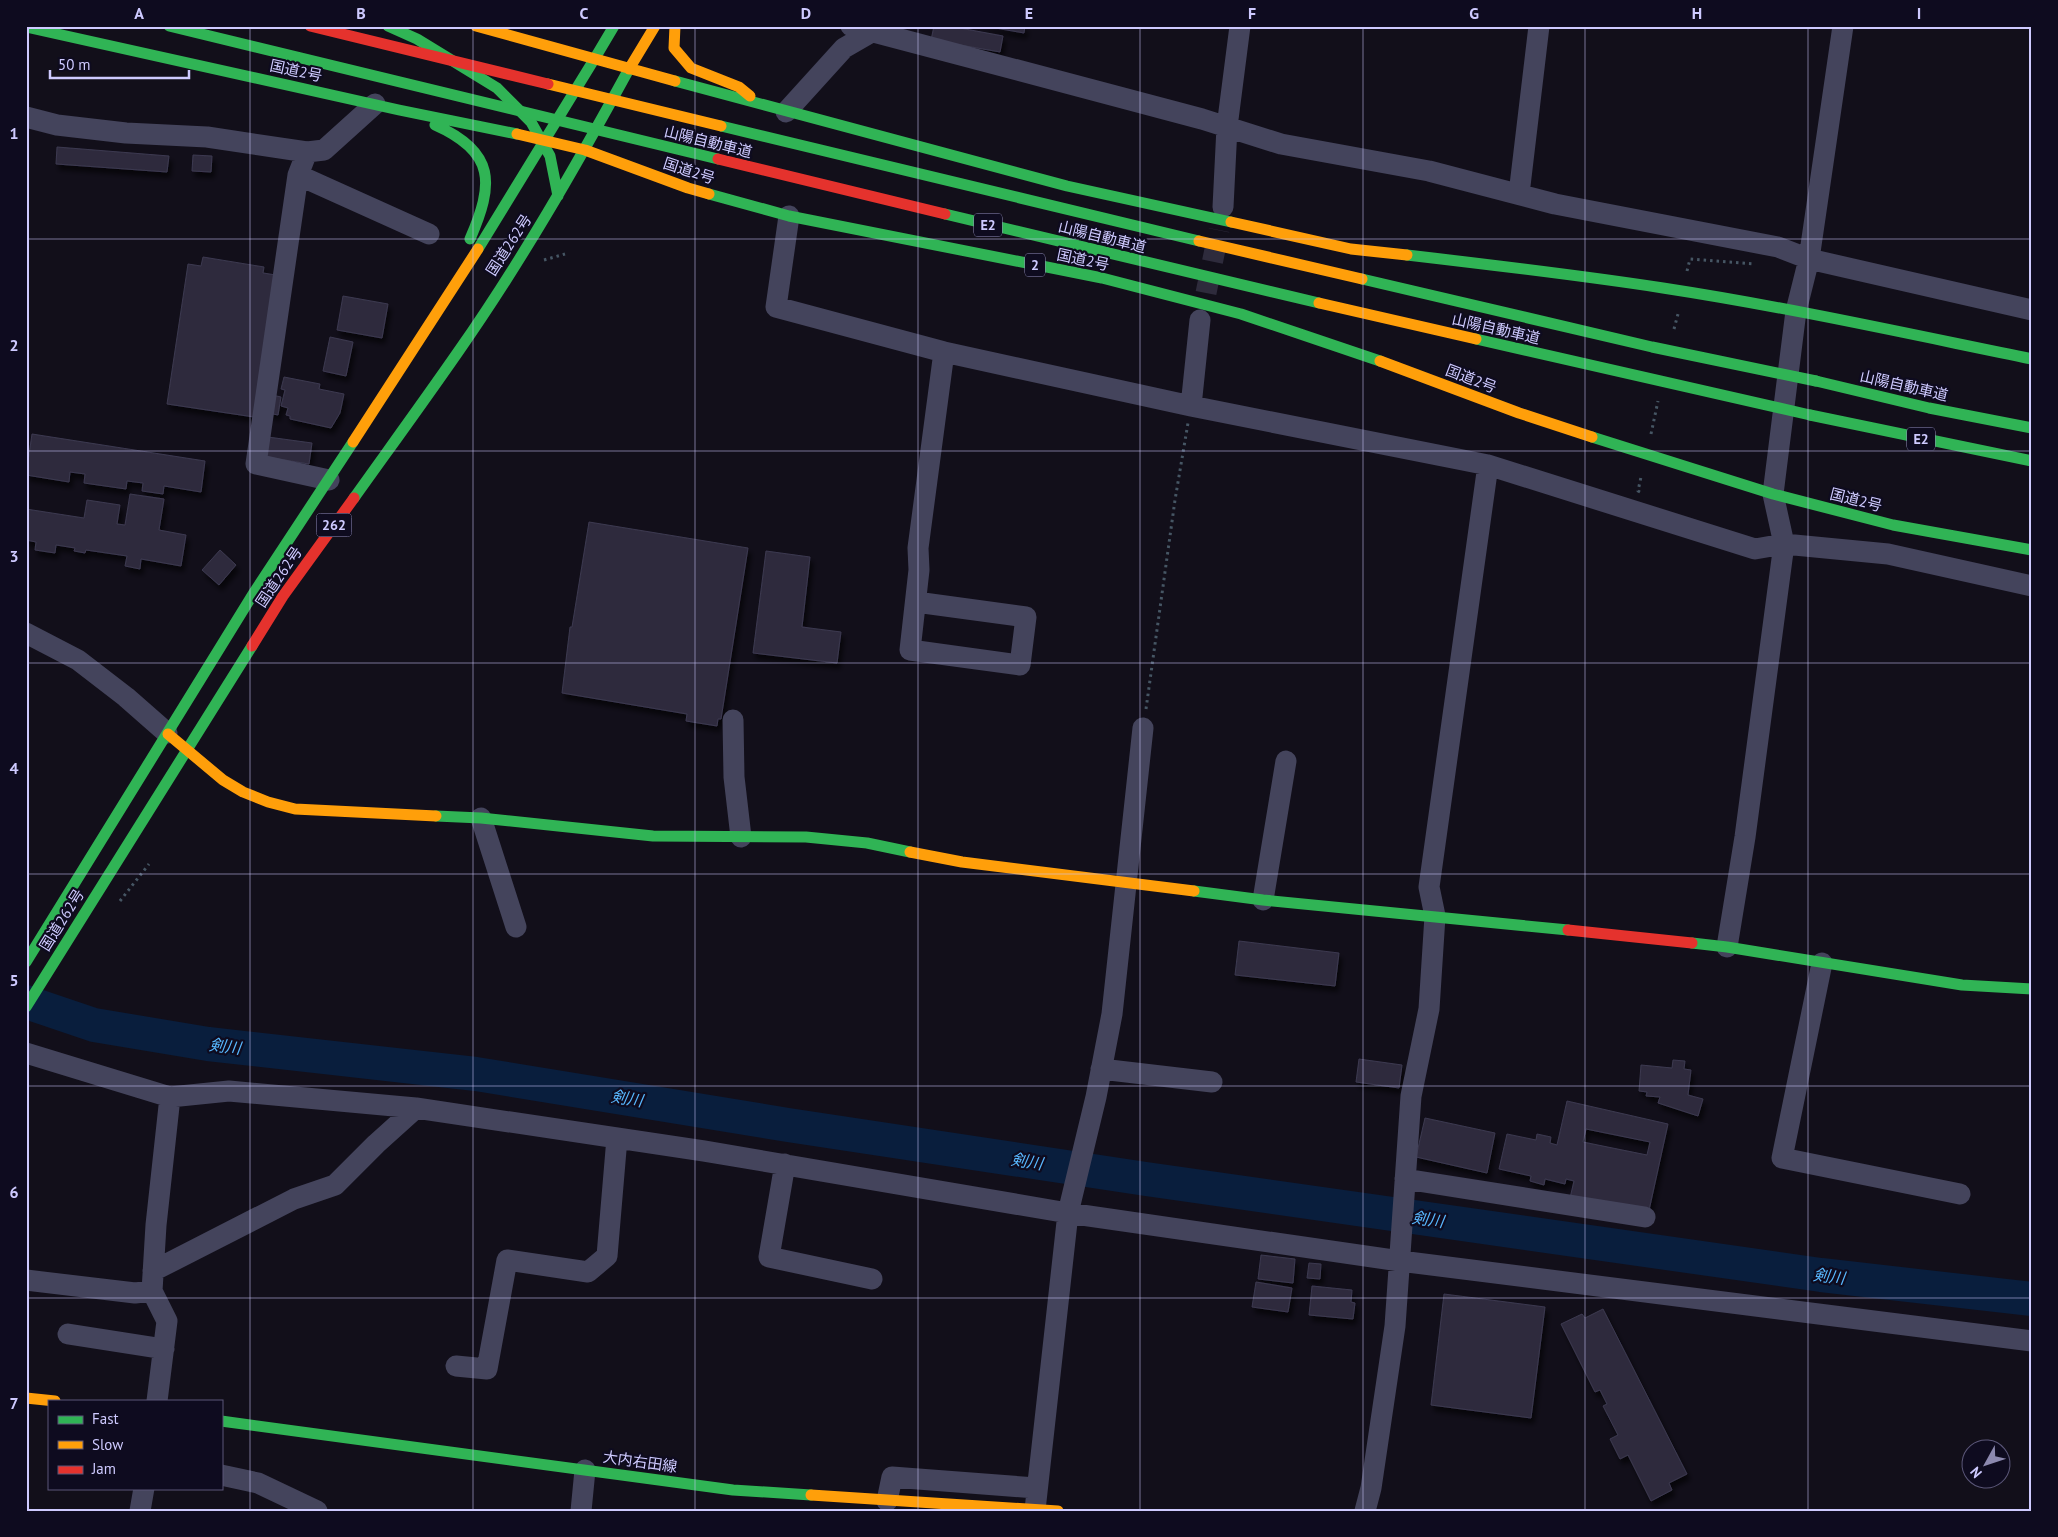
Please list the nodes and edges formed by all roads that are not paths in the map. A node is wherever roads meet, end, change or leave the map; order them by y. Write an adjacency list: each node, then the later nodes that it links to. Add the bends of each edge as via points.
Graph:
1 (169, 26): 39 (main road, 山陽自動車道 / E2, bridge, via 1144,263 1810,415)
2 (310, 26): 38 (main road, 山陽自動車道 / E2, bridge, via 1652,347)
3 (388, 26): 21 (main road, via 417,39 497,88 531,122)
4 (476, 26): 13 (main road)
5 (614, 26): 13 (main road, 国道262号)
6 (655, 26): 14 (main road, 国道262号)
7 (675, 26): 16 (main road, via 674,48 691,68 739,87)
8 (1240, 26): 20 (street)
9 (1539, 26): 25 (street)
10 (1843, 26): 30 (street)
11 (26, 27): 15 (main road, 国道2号 / 2)
12 (861, 29): 18 (street); 20 (street)
13 (595, 58): 14 (main road); 21 (main road, 国道262号 / 262)
14 (629, 68): 16 (main road); 22 (main road, 国道262号 / 262)
15 (375, 104): 17 (main road, 国道2号 / 2); 23 (street, via 324,150)
16 (760, 105): 18 (main road)
17 (400, 110): 21 (main road, 国道2号 / 2); 31 (main road, via 450,131 466,142 480,159 487,182 480,217 460,259)
18 (786, 112): 33 (main road, via 1067,186 1350,249 1521,268)
19 (26, 117): 23 (street, via 57,125 207,137)
20 (1227, 127): 25 (street, via 1281,144 1429,171); 27 (street)
21 (543, 140): 22 (main road, 国道2号 / 2); 26 (main road, via 550,156); 31 (main road, 国道262号 / 262)
22 (586, 150): 26 (main road, 国道262号 / 262); 28 (main road, 国道2号 / 2, via 688,188)
23 (307, 152): 24 (street)
24 (298, 175): 29 (street); 41 (street, via 256,464)
25 (1519, 194): 30 (street, via 1555,204 1778,247)
26 (558, 196): 51 (main road, 国道262号 / 262, via 459,351 283,596)
27 (1223, 208)
28 (789, 216): 35 (street, via 776,307); 42 (main road, 国道2号 / 2, via 1102,278 1241,314 1361,354 1519,413)
29 (429, 234)
30 (1809, 259): 32 (street); 33 (street)
31 (454, 288): 41 (main road, 国道262号 / 262)
32 (2032, 310)
33 (1796, 311): 36 (main road); 42 (street)
34 (1200, 320): 37 (street)
35 (944, 352): 37 (street); 46 (street, via 918,548)
36 (2032, 359)
37 (1191, 406): 40 (street)
38 (2032, 428)
39 (2032, 461)
40 (1488, 465): 43 (street, via 1755,549); 57 (street, via 1428,886)
41 (329, 480): 50 (main road, 国道262号 / 262)
42 (1773, 494): 43 (street); 44 (main road, 国道2号 / 2, via 1893,525)
43 (1784, 544): 45 (street, via 1888,554); 59 (street)
44 (2032, 550)
45 (2032, 586)
46 (916, 602): 46 (street, via 1026,617 1020,665 910,650)
47 (26, 632): 50 (street, via 78,660)
48 (733, 720): 54 (street, via 734,777)
49 (1143, 728): 55 (street)
50 (167, 733): 51 (main road); 60 (main road, 国道262号 / 262)
51 (186, 750): 53 (main road, via 241,792 295,810); 63 (main road, 国道262号 / 262)
52 (1286, 762): 56 (street)
53 (481, 818): 54 (main road, via 652,836); 58 (street)
54 (741, 837): 55 (main road, via 806,837 867,844 962,862)
55 (1125, 882): 56 (main road); 65 (street, via 1112,1014)
56 (1263, 900): 57 (main road)
57 (1435, 916): 59 (main road); 71 (street, via 1429,1010 1411,1096)
58 (516, 927)
59 (1727, 947): 61 (main road)
60 (26, 962)
61 (1822, 963): 62 (main road, via 1962,985); 72 (street, via 1782,1158)
62 (2032, 989)
63 (26, 1007)
64 (26, 1053): 67 (street)
65 (1101, 1069): 66 (street); 73 (street)
66 (1212, 1082)
67 (170, 1097): 68 (street, via 229,1090); 78 (street)
68 (416, 1108): 69 (street); 78 (street, via 335,1185 294,1199)
69 (617, 1138): 70 (street); 82 (street, via 607,1256 588,1272 507,1260 487,1369)
70 (785, 1164): 73 (street); 76 (street, via 769,1257)
71 (1405, 1186): 74 (street); 75 (street)
72 (1960, 1194)
73 (1068, 1213): 75 (street); 89 (street)
74 (1645, 1217)
75 (1399, 1256): 80 (street); 97 (street, via 1395,1326 1384,1409 1372,1488)
76 (872, 1279)
77 (26, 1280): 78 (street, via 135,1293)
78 (153, 1281): 81 (street, via 167,1321)
79 (68, 1334): 81 (street)
80 (2032, 1340)
81 (164, 1349): 85 (street)
82 (456, 1366)
83 (26, 1398): 84 (main road)
84 (48, 1400)
85 (157, 1400)
86 (222, 1421): 87 (main road, 大内右田線)
87 (585, 1470): 91 (main road, 大内右田線, via 733,1490); 95 (street)
88 (222, 1475): 94 (street, via 258,1483)
89 (1036, 1488): 91 (street, via 892,1477); 92 (street)
90 (144, 1490): 93 (street)
91 (887, 1501): 92 (main road, 大内右田線)
92 (1035, 1510): 96 (main road, 大内右田線)
93 (140, 1511)
94 (318, 1511)
95 (582, 1511)
96 (1058, 1511)
97 (1365, 1511)

